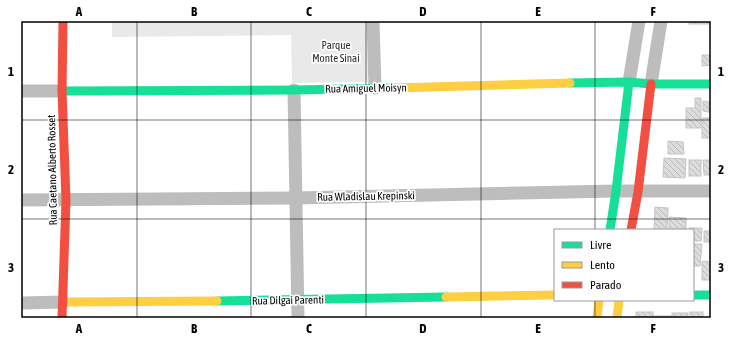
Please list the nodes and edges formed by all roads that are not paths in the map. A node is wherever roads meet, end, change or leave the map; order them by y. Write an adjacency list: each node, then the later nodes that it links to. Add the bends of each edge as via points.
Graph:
1 (63, 21): 11 (street, Rua Caetano Alberto Rosset)
2 (373, 21): 8 (street)
3 (639, 21): 5 (street)
4 (661, 21): 6 (street)
5 (629, 82): 6 (street, Rua Amiguel Moisyn); 8 (street, Rua Amiguel Moisyn); 12 (street)
6 (651, 84): 7 (street, Rua Amiguel Moisyn); 14 (street)
7 (711, 84)
8 (375, 88): 9 (street, Rua Amiguel Moisyn)
9 (294, 90): 11 (street, Rua Amiguel Moisyn); 15 (street)
10 (21, 91): 11 (street, Rua Amiguel Moisyn)
11 (62, 91): 17 (street, Rua Caetano Alberto Rosset)
12 (616, 191): 14 (street, Rua Wladislau Krepinski); 15 (street, Rua Wladislau Krepinski); 18 (street)
13 (711, 191): 14 (street, Rua Wladislau Krepinski)
14 (638, 192): 19 (street)
15 (295, 198): 17 (street, Rua Wladislau Krepinski); 23 (street)
16 (21, 200): 17 (street, Rua Wladislau Krepinski)
17 (66, 200): 27 (street, Rua Caetano Alberto Rosset)
18 (610, 229)
19 (631, 229)
20 (554, 295): 23 (street, Rua Dilgai Parenti)
21 (694, 295): 22 (street)
22 (711, 295)
23 (298, 300): 27 (street, Rua Dilgai Parenti); 29 (street)
24 (599, 301): 30 (street)
25 (619, 301): 31 (street)
26 (21, 302): 27 (street, Rua Dilgai Parenti)
27 (62, 302): 28 (street, Rua Caetano Alberto Rosset)
28 (62, 318)
29 (298, 318)
30 (597, 318)
31 (617, 318)

